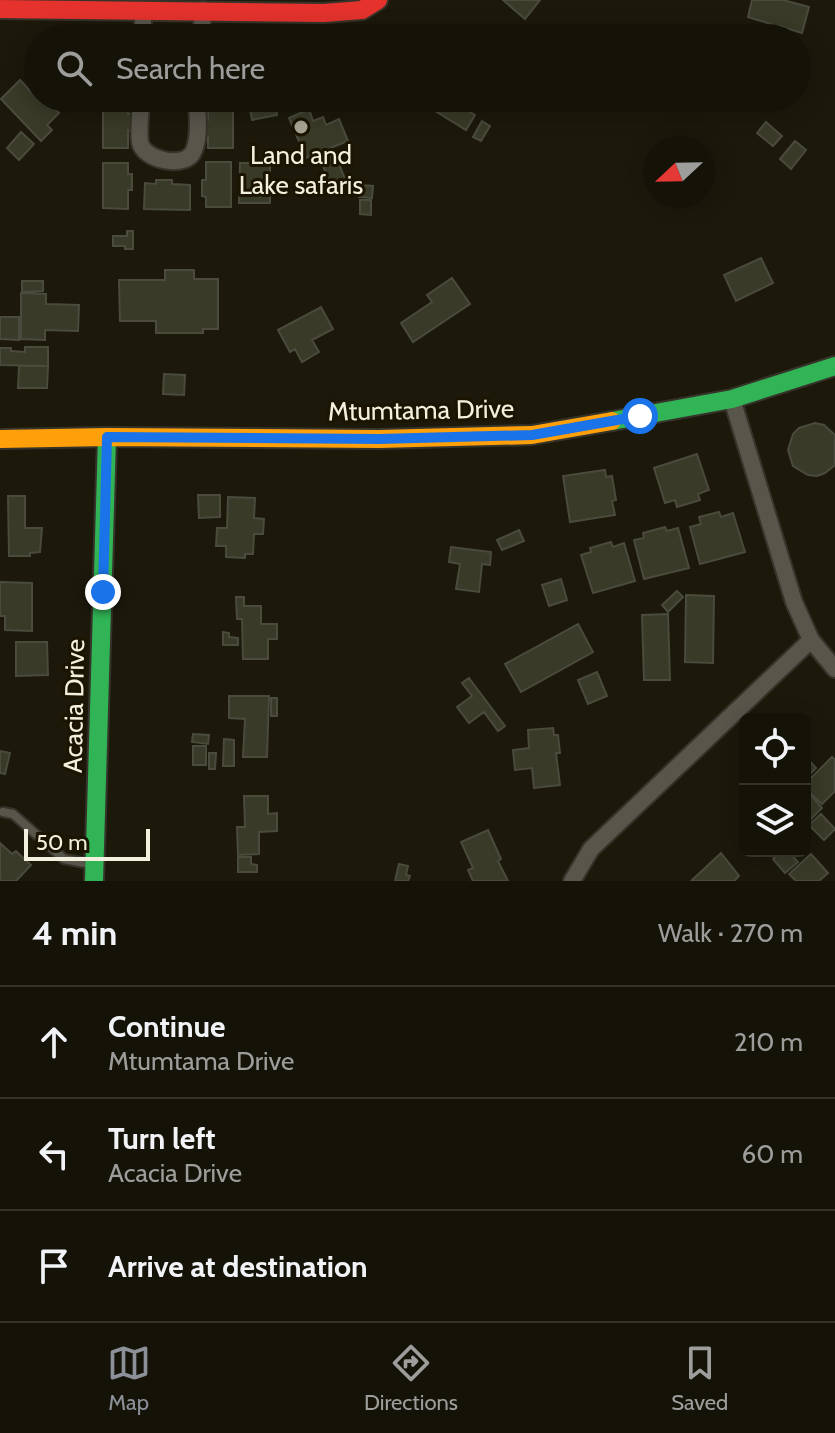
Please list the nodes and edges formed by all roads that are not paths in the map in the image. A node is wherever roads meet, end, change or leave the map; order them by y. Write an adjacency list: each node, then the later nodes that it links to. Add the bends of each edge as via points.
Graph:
1 (378, 0): 4 (street, via 346,12)
2 (0, 9): 3 (street)
3 (143, 10): 4 (street); 5 (street)
4 (203, 10): 6 (street)
5 (143, 24)
6 (202, 24)
7 (141, 112): 8 (street, via 140,144 147,155 182,161 193,151)
8 (197, 112)
9 (835, 366): 10 (street, Mtumtama Drive)
10 (732, 399): 11 (street, Mtumtama Drive, via 532,435); 13 (street, via 794,602)
11 (107, 437): 12 (street, Mtumtama Drive); 16 (street, Acacia Drive)
12 (0, 439)
13 (811, 640): 14 (street); 17 (street, via 591,849)
14 (835, 669)
15 (3, 812): 16 (lane, via 13,814 64,859)
16 (94, 873)
17 (572, 881)

